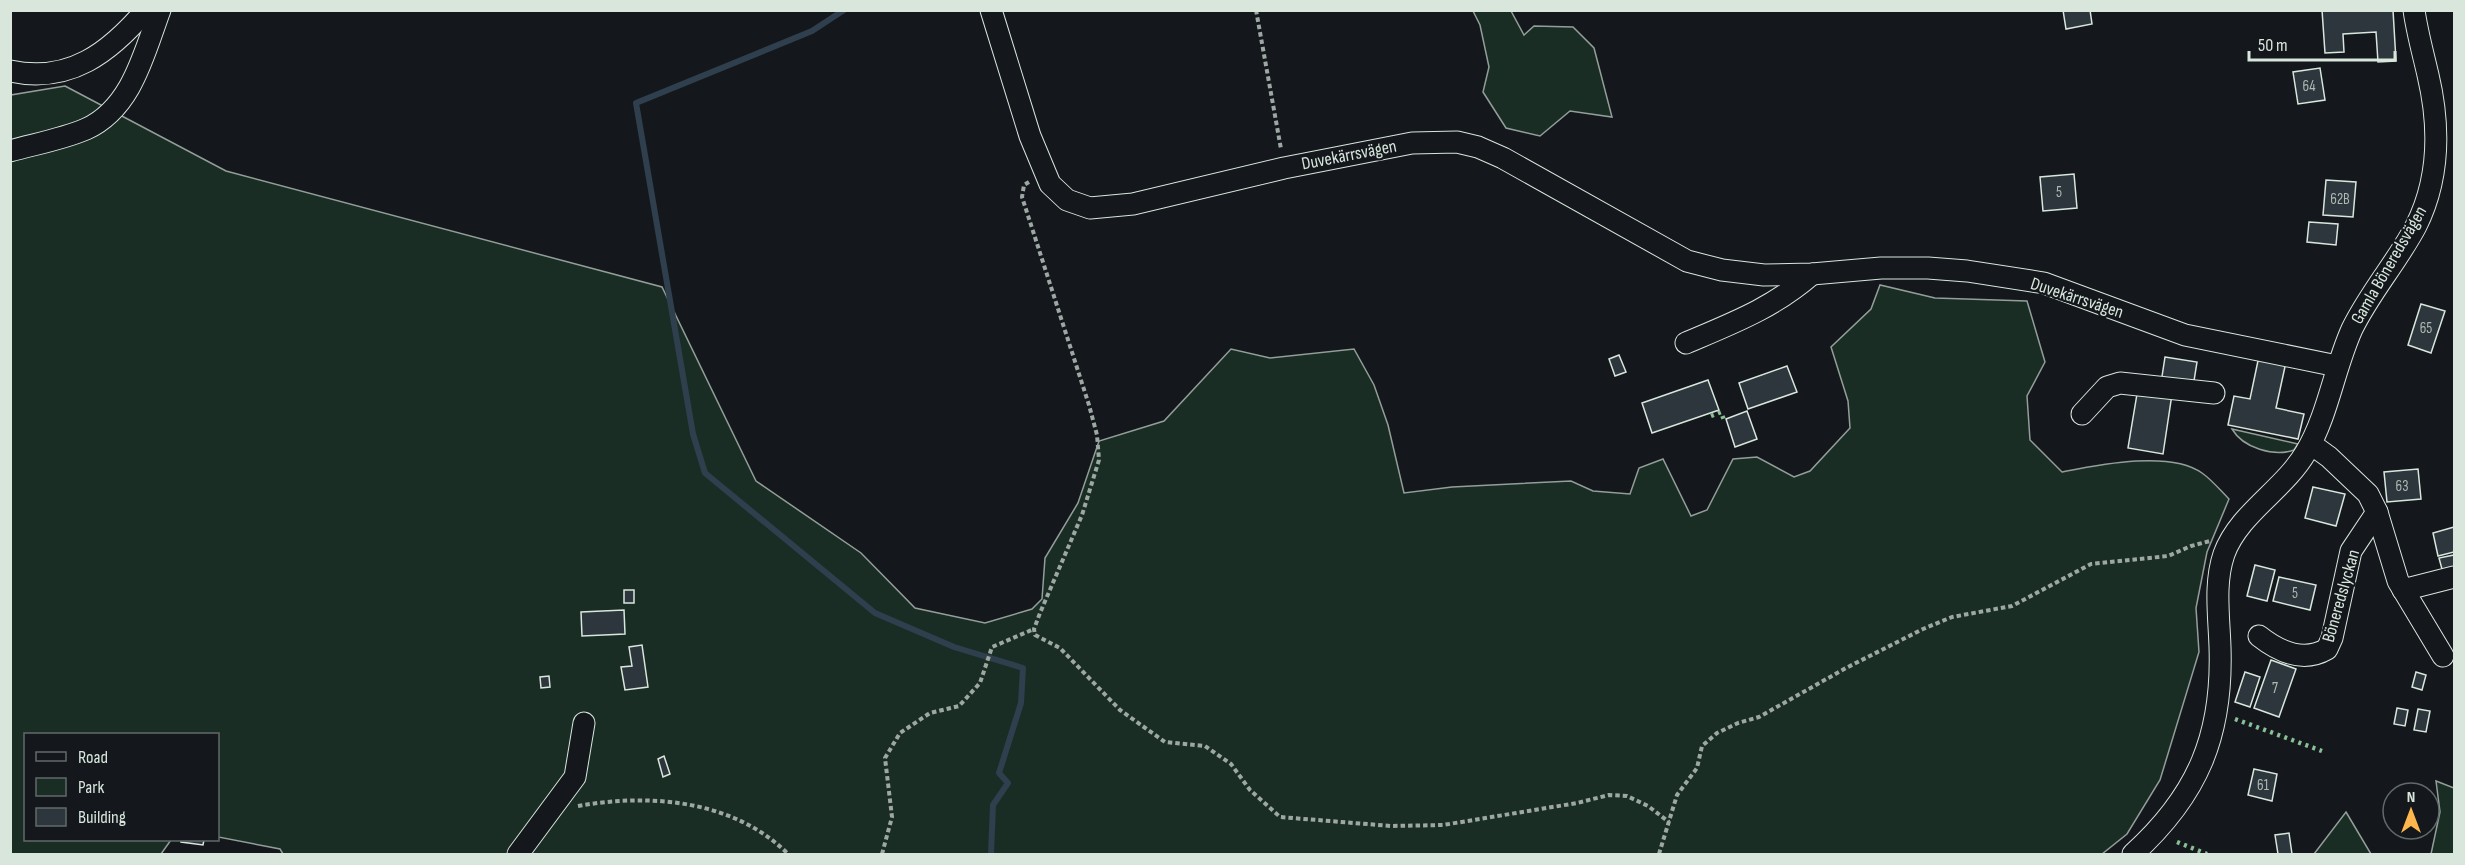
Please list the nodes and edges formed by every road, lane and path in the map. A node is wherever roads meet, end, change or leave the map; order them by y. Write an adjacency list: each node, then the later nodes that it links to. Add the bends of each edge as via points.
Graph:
1 (146, 10): 6 (street, via 104,53 83,64 40,74)
2 (160, 10): 7 (street, via 132,84 105,116 87,129)
3 (991, 10): 9 (street, Duvekärrsvägen, via 1030,136)
4 (1256, 10): 8 (path)
5 (2414, 10): 12 (street, Gamla Böneredsvägen, via 2434,109 2436,164 2432,184 2417,224 2362,310)
6 (10, 71)
7 (10, 151)
8 (1284, 168): 9 (street, Duvekärrsvägen, via 1110,208 1090,208 1066,200); 10 (street, Duvekärrsvägen, via 1412,143 1438,141 1478,147 1687,261 1764,275)
9 (1047, 177): 20 (path, via 1024,185 1022,197 1089,405 1099,460 1082,515)
10 (1812, 274): 11 (street, via 1788,296 1752,316); 12 (street, Duvekärrsvägen, via 1928,268 2044,283 2185,334)
11 (1686, 343)
12 (2337, 366): 15 (street, Gamla Böneredsvägen)
13 (2214, 393): 14 (street, via 2120,383 2107,387)
14 (2082, 414)
15 (2311, 444): 16 (street, via 2368,494); 17 (street, Gamla Böneredsvägen, via 2288,478 2245,520)
16 (2377, 512): 19 (street); 21 (street, Böneredslyckan, via 2351,551 2327,649 2310,655 2296,654 2276,649)
17 (2228, 545): 25 (path, via 2210,541 2168,556 2091,564 2012,606 1952,617 1923,629 1759,717 1717,733 1702,746 1696,768 1677,795); 30 (street, Gamla Böneredsvägen, via 2219,578 2221,685 2214,727 2181,802)
18 (2454, 577): 19 (street)
19 (2403, 590): 22 (street)
20 (1034, 629): 25 (path, via 1035,635 1060,648 1120,710 1165,742 1205,746 1230,765 1280,817 1391,826 1443,825 1609,795 1627,796); 28 (path, via 992,647 980,683 959,706 930,714 900,734 885,758 892,817)
21 (2259, 636)
22 (2443, 656)
23 (584, 723): 24 (street, via 575,777)
24 (551, 811): 26 (street); 27 (path, via 595,803 649,801 710,808 734,816)
25 (1669, 822): 29 (path)
26 (518, 855)
27 (788, 855)
28 (882, 855)
29 (1659, 855)
30 (2133, 855)

